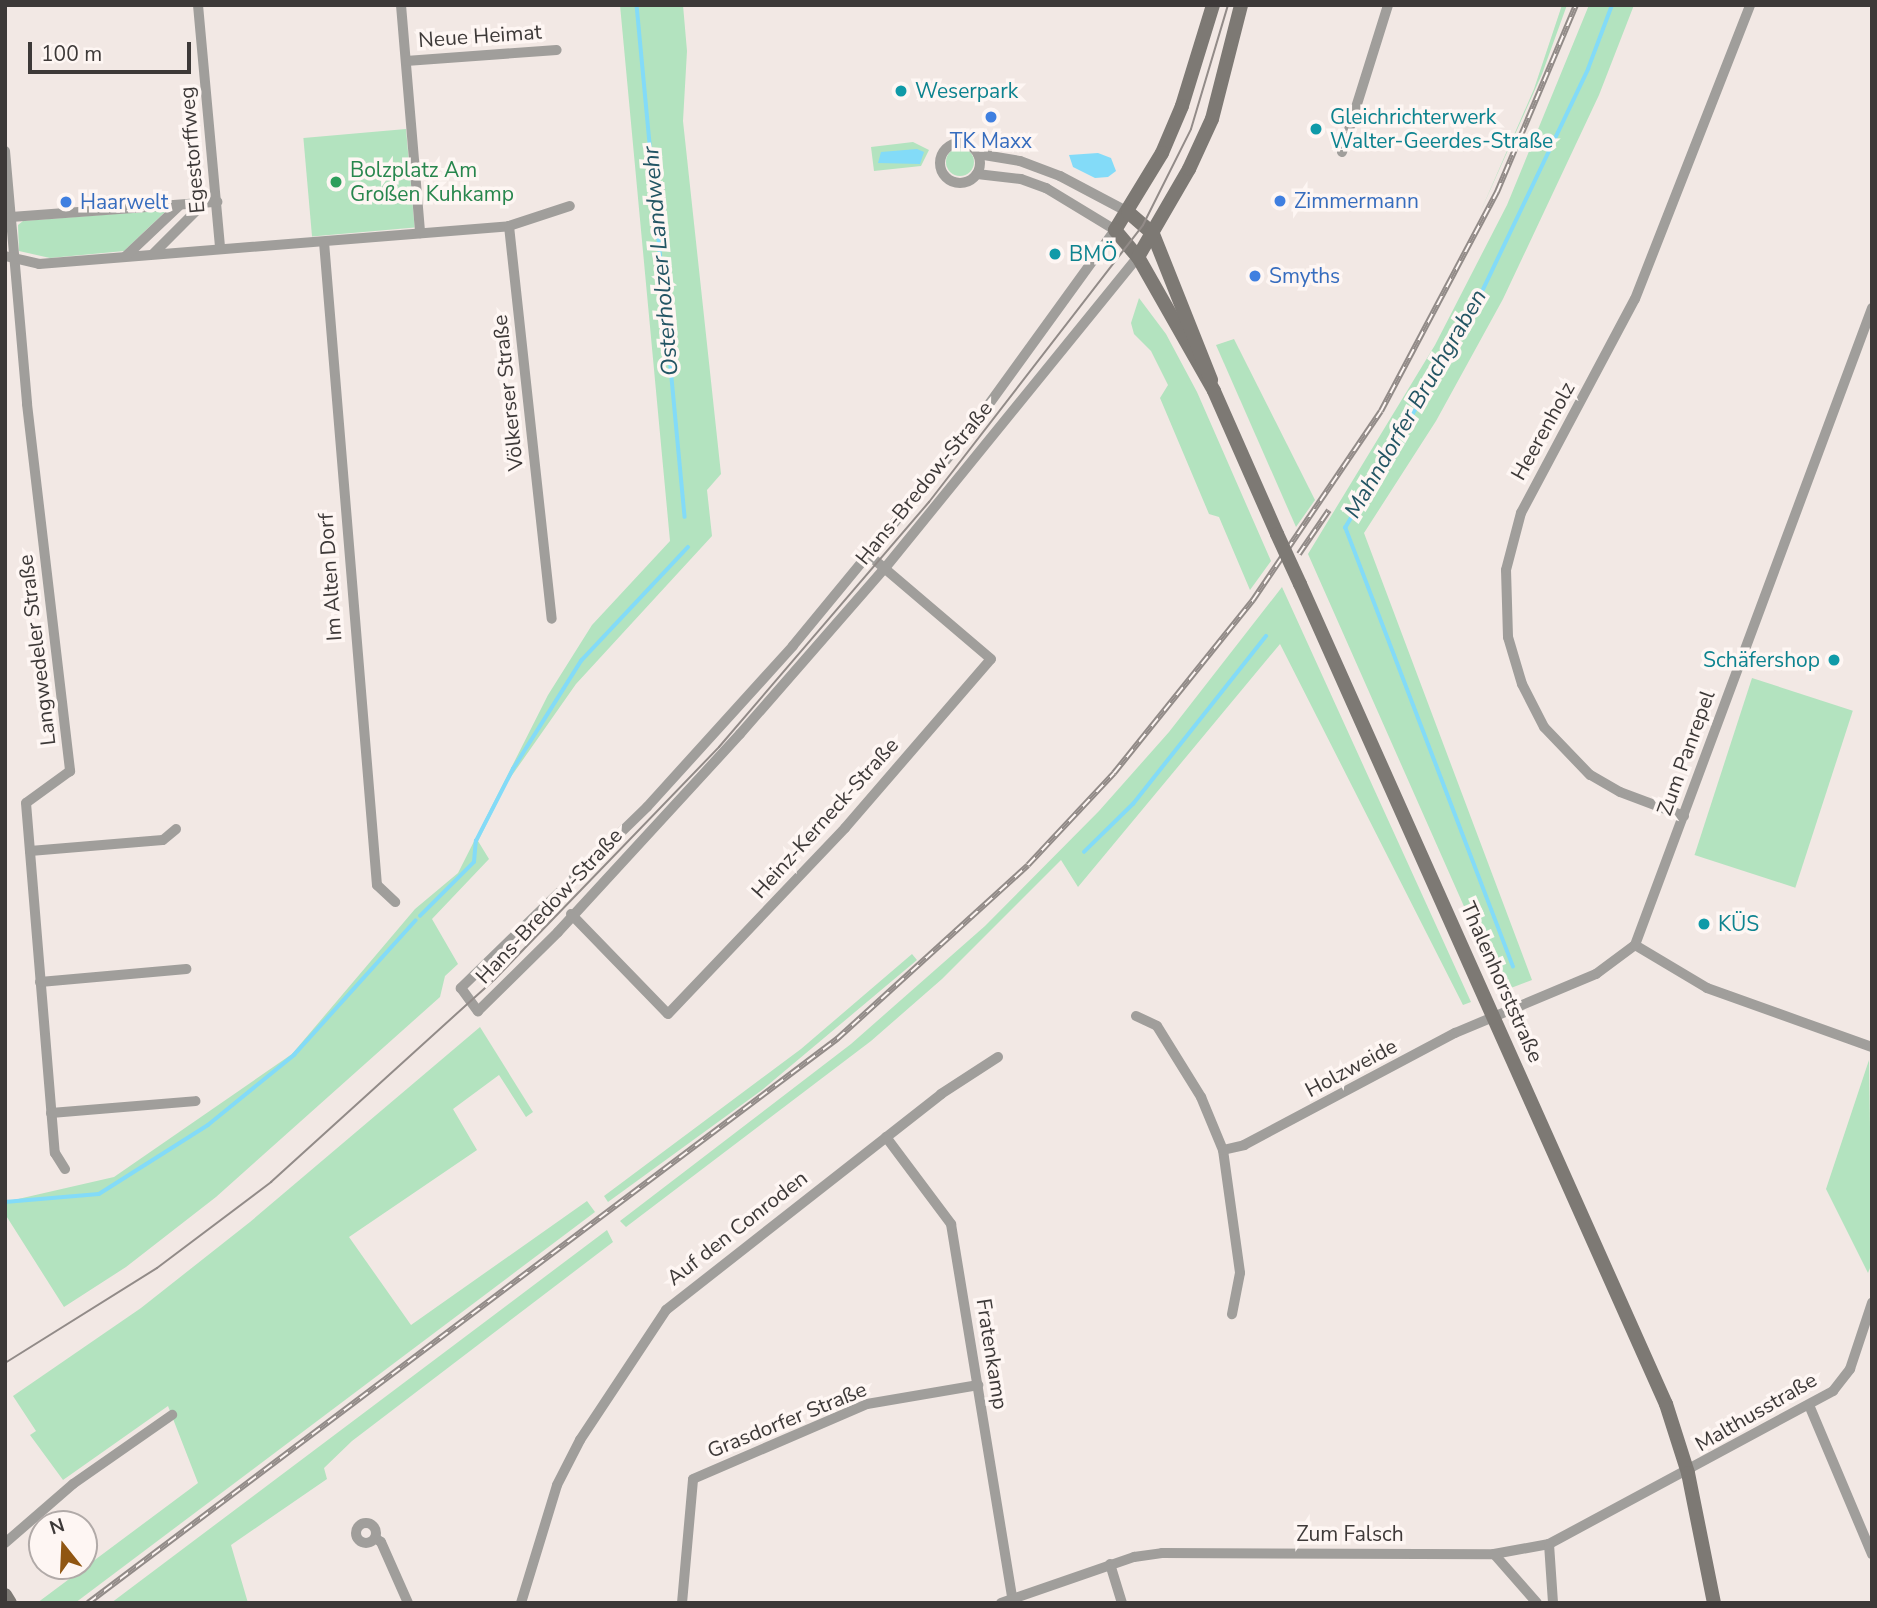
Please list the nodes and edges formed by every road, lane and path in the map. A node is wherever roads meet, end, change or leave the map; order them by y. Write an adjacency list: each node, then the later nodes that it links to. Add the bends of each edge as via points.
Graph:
1 (198, 5): 13 (street, Egestorffweg)
2 (401, 5): 8 (street, Neue Heimat)
3 (1213, 5): 17 (main road, Hans-Bredow-Straße, via 1182,106)
4 (1241, 5): 22 (main road, Hans-Bredow-Straße, via 1212,119)
5 (1388, 5): 10 (street)
6 (1750, 5): 34 (street, Heerenholz, via 1635,299 1521,513 1506,570 1508,637 1522,684 1544,727 1590,775 1620,792)
7 (558, 50): 8 (street, Neue Heimat)
8 (406, 61): 21 (street, Neue Heimat)
9 (5, 151): 18 (street)
10 (1342, 152)
11 (978, 154): 12 (street); 12 (street, via 968,144 953,144 940,162 942,173 956,183); 17 (street, via 1020,161 1060,176)
12 (977, 174): 20 (street, via 1021,179 1046,188)
13 (216, 202): 14 (street); 24 (street, Egestorffweg)
14 (205, 203): 15 (street); 25 (street)
15 (181, 204): 18 (street); 27 (street)
16 (570, 206): 19 (street)
17 (1128, 212): 20 (main road, Hans-Bredow-Straße); 22 (main road)
18 (11, 217): 26 (street)
19 (509, 226): 21 (street); 33 (street, Völkerser Straße)
20 (1115, 230): 28 (main road, Thalenhorststraße); 31 (street, Hans-Bredow-Straße, via 1022,355 1004,387)
21 (420, 233): 23 (street)
22 (1153, 234): 28 (main road, Hans-Bredow-Straße); 30 (main road, Thalenhorststraße, via 1206,359)
23 (324, 242): 24 (street); 37 (street, Im Alten Dorf, via 377,885)
24 (220, 249): 25 (street)
25 (153, 255): 27 (street)
26 (9, 256): 27 (street, via 39,264); 36 (street, Langwedeler Straße, via 70,771 26,803)
27 (126, 256)
28 (1138, 257): 30 (main road, Thalenhorststraße); 32 (street, Hans-Bredow-Straße)
29 (1872, 308): 34 (street, Zum Panrepel)
30 (1214, 391): 43 (main road, Thalenhorststraße, bridge)
31 (869, 555): 32 (street, Heinz-Kerneck-Straße); 38 (street, Hans-Bredow-Straße, via 646,807 461,988 478,1011)
32 (885, 568): 38 (street, Hans-Bredow-Straße, via 740,734); 38 (street, Heinz-Kerneck-Straße, via 991,659 845,828 668,1014)
33 (552, 619)
34 (1684, 816): 39 (street, Zum Panrepel)
35 (176, 829): 36 (street, via 163,840)
36 (30, 851): 41 (street, Langwedeler Straße)
37 (395, 902)
38 (571, 914)
39 (1635, 944): 43 (street, via 1596,974); 44 (street, via 1707,988)
40 (186, 969): 41 (street)
41 (40, 982): 47 (street, Langwedeler Straße)
42 (1136, 1016): 49 (street, via 1157,1026 1201,1097)
43 (1495, 1016): 49 (street, Holzweide, via 1244,1145); 56 (main road, Thalenhorststraße, via 1642,1345)
44 (1872, 1047)
45 (998, 1057): 48 (street, Auf den Conroden)
46 (196, 1101): 47 (street)
47 (51, 1113): 50 (street, Langwedeler Straße, via 55,1153)
48 (886, 1137): 53 (street, Fratenkamp, via 951,1224); 67 (street, Auf den Conroden, via 666,1310 580,1440 557,1485)
49 (1223, 1150): 52 (street, via 1240,1273)
50 (65, 1169)
51 (1872, 1303): 54 (street, Malthusstraße, via 1850,1369 1833,1391)
52 (1232, 1314)
53 (978, 1385): 64 (street, Fratenkamp); 68 (street, Grasdorfer Straße, via 867,1404 693,1479)
54 (1810, 1405): 56 (street, Malthusstraße); 61 (street)
55 (172, 1415): 58 (street, via 73,1484)
56 (1688, 1473): 59 (street, Zum Falsch); 73 (main road, Thalenhorststraße)
57 (375, 1538): 66 (street, via 382,1542)
58 (5, 1543)
59 (1549, 1544): 60 (street, Zum Falsch); 72 (street)
60 (1494, 1554): 62 (street, Zum Falsch, via 1162,1553); 71 (street)
61 (1872, 1555)
62 (1110, 1564): 64 (street, Zum Falsch); 70 (street)
63 (5, 1595): 65 (main road)
64 (1012, 1598): 69 (street, Zum Falsch)
65 (10, 1603)
66 (408, 1603)
67 (521, 1603)
68 (682, 1603)
69 (1001, 1603)
70 (1122, 1603)
71 (1537, 1603)
72 (1553, 1603)
73 (1714, 1603)

